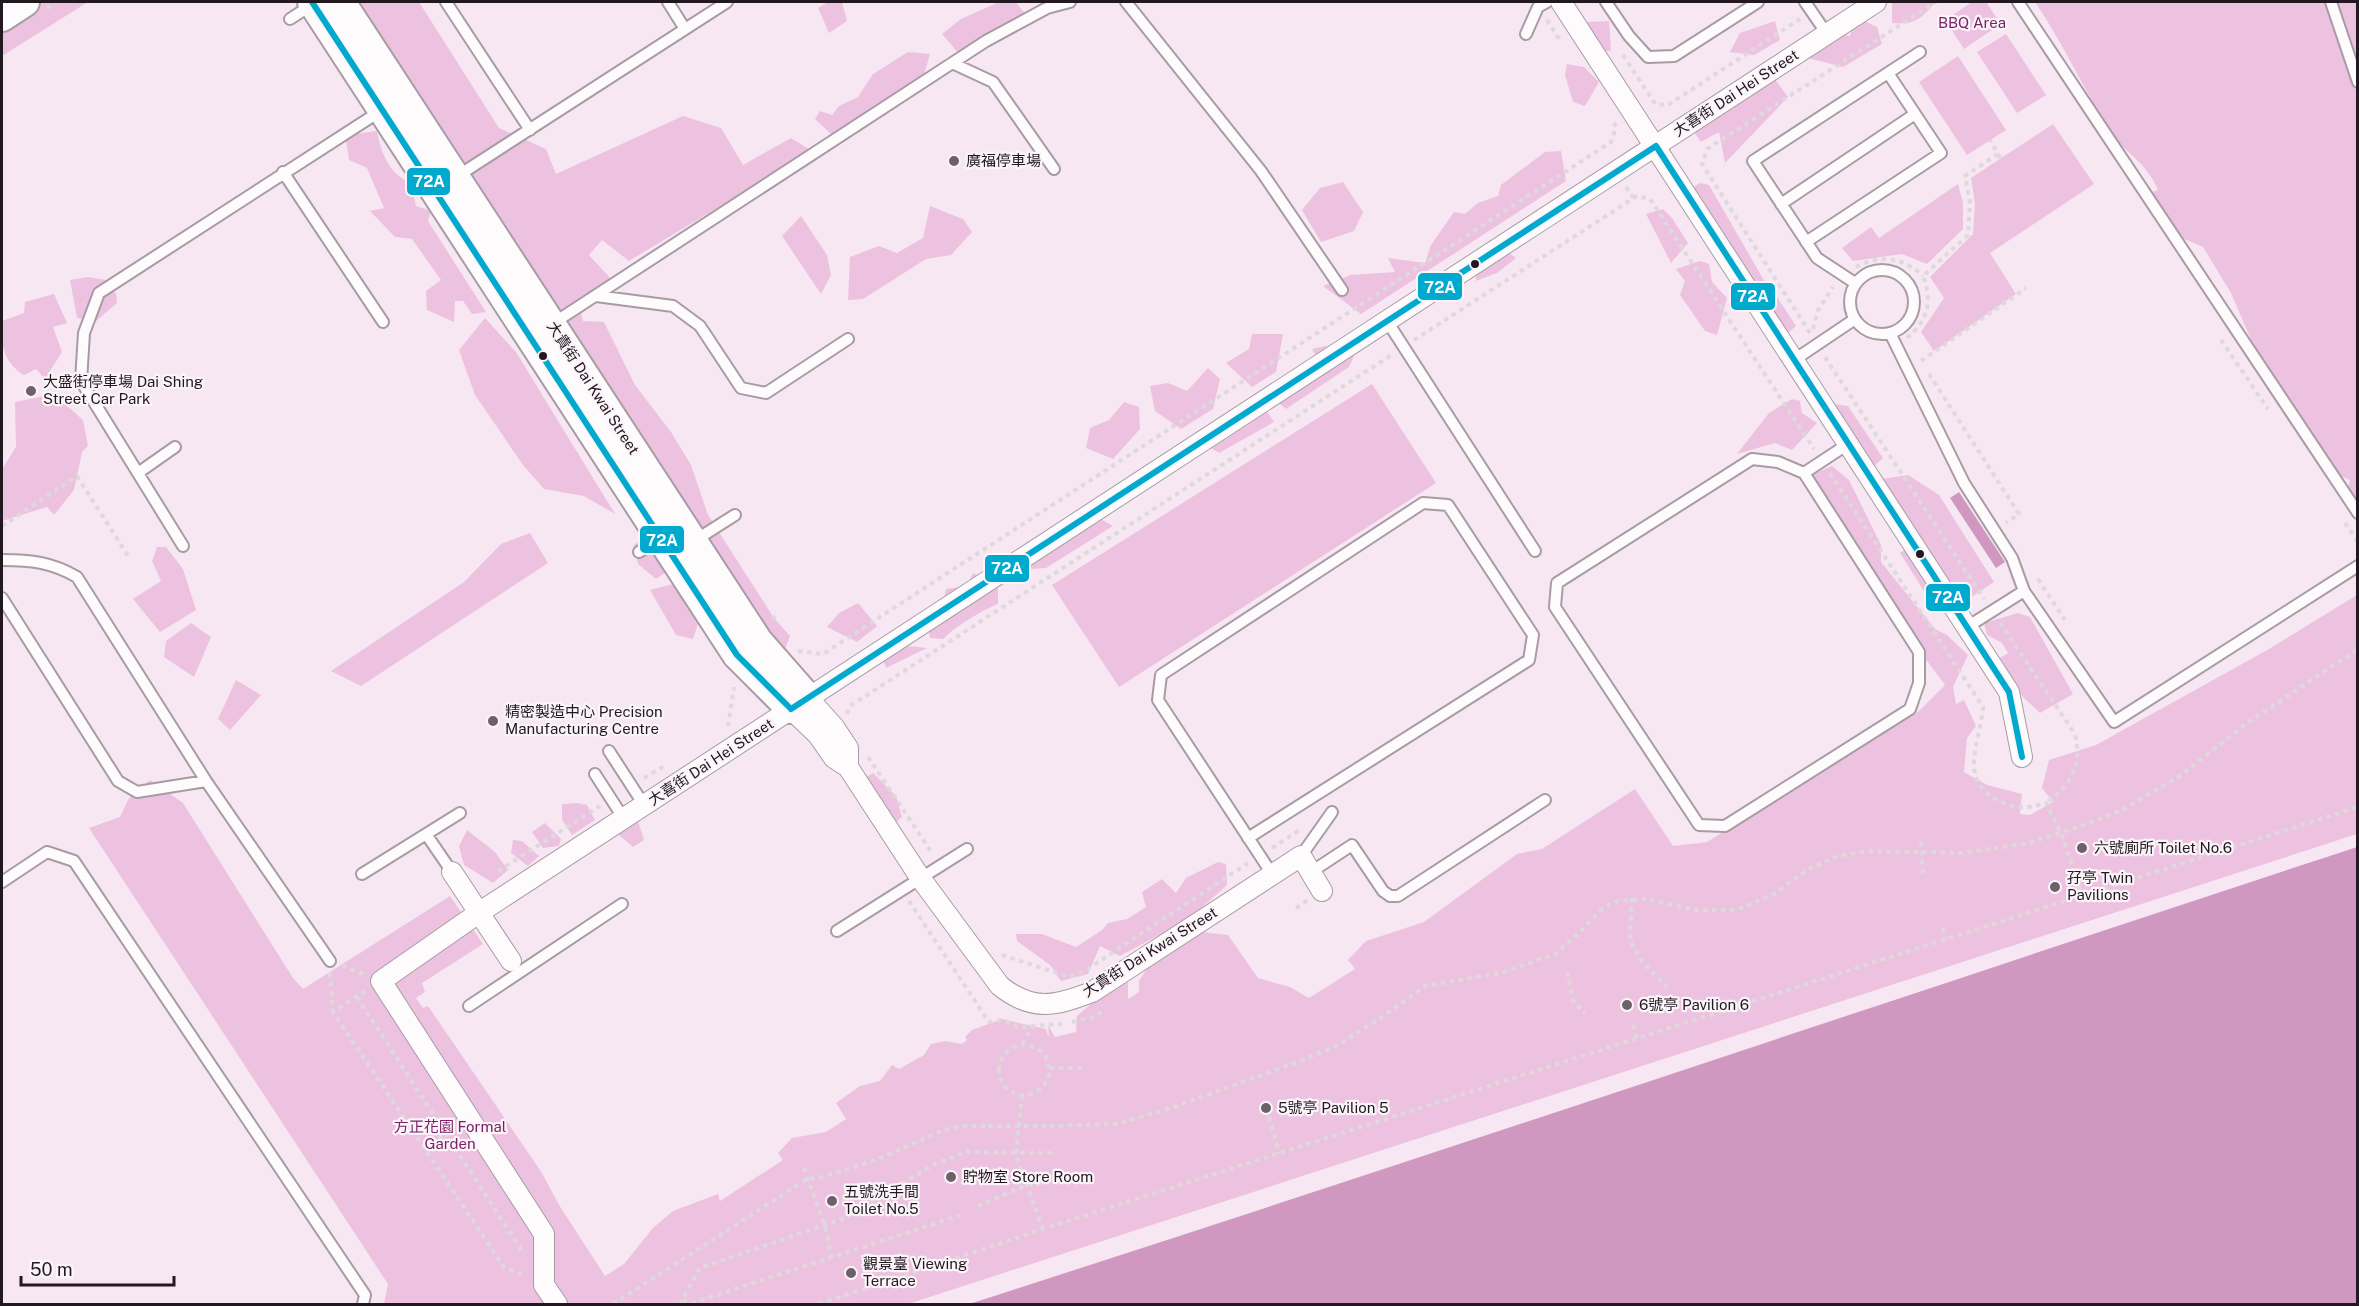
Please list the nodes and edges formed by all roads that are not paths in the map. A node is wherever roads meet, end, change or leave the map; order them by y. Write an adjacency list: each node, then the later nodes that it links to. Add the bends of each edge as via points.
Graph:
1 (25, 2): 17 (street)
2 (341, 2): 31 (street, 大貴街 Dai Kwai Street)
3 (446, 2): 27 (lane)
4 (668, 2): 18 (lane)
5 (727, 2): 18 (lane)
6 (1070, 2): 22 (lane, via 1047,8)
7 (1126, 2): 35 (lane, via 1261,171)
8 (1561, 2): 28 (street)
9 (1606, 2): 10 (lane, via 1648,57 1674,56)
10 (1758, 2)
11 (1804, 2): 20 (lane)
12 (1876, 2): 20 (street, 大喜街 Dai Hei Street)
13 (2018, 2): 48 (lane)
14 (2331, 2): 24 (lane)
15 (1543, 4): 19 (lane)
16 (305, 8): 25 (street, 大貴街 Dai Kwai Street)
17 (2, 17)
18 (685, 29): 27 (lane)
19 (1526, 34)
20 (1827, 34): 28 (street, 大喜街 Dai Hei Street)
21 (1920, 52): 23 (lane)
22 (952, 63): 29 (lane, via 993,82); 36 (lane)
23 (1888, 73): 26 (lane); 32 (lane, via 1753,161)
24 (2358, 82)
25 (382, 110): 30 (lane); 58 (street, 大貴街 Dai Kwai Street, via 650,545 737,656)
26 (1915, 114): 32 (lane); 33 (lane, via 1941,153)
27 (530, 130): 31 (lane)
28 (1656, 146): 38 (street, 大喜街 Dai Hei Street); 43 (street)
29 (1054, 169)
30 (283, 172): 39 (lane); 46 (lane, via 99,293 84,333 81,381)
31 (456, 177): 40 (street, 大貴街 Dai Kwai Street)
32 (1781, 204): 33 (lane)
33 (1806, 242): 34 (lane, via 1817,258)
34 (1855, 283): 37 (lane, via 1850,301); 41 (lane, via 1882,269 1902,275 1914,292 1913,313)
35 (1342, 290)
36 (596, 296): 40 (lane); 42 (lane, via 673,306 700,326 741,388 766,393)
37 (1855, 319): 41 (lane, via 1870,332); 43 (lane)
38 (1387, 321): 52 (lane); 58 (street, 大喜街 Dai Hei Street)
39 (383, 322)
40 (552, 324): 50 (street, 大貴街 Dai Kwai Street)
41 (1899, 333): 55 (lane, via 1964,483 2012,558)
42 (848, 339)
43 (1794, 360): 44 (street)
44 (1848, 444): 47 (lane); 57 (street)
45 (175, 447): 46 (lane)
46 (138, 473): 51 (lane)
47 (1804, 473): 47 (lane, via 1778,462 1752,459 1557,583 1555,607 1699,825 1725,826 1910,710 1919,682 1919,652)
48 (2358, 513)
49 (735, 515): 50 (lane)
50 (693, 541): 58 (street, 大貴街 Dai Kwai Street)
51 (183, 546)
52 (1535, 551)
53 (2, 560): 62 (lane, via 56,565 77,577)
54 (2358, 566): 55 (lane, via 2114,722)
55 (2024, 591): 57 (lane)
56 (2, 598): 62 (lane, via 118,781 137,792)
57 (1967, 627): 60 (street, via 2009,692)
58 (800, 703): 64 (street, 大喜街 Dai Hei Street); 75 (street, 大貴街 Dai Kwai Street, via 834,727 848,748 848,767)
59 (609, 751): 64 (lane)
60 (2022, 756)
61 (595, 774): 67 (lane)
62 (206, 781): 81 (lane)
63 (1545, 800): 71 (lane, via 1398,896 1385,893 1352,844)
64 (644, 805): 67 (street, 大喜街 Dai Hei Street)
65 (1332, 812): 71 (lane)
66 (460, 813): 68 (lane)
67 (624, 819): 79 (street, 大喜街 Dai Hei Street)
68 (426, 834): 72 (lane); 73 (lane)
69 (1248, 837): 69 (lane, via 1158,700 1161,675 1423,503 1448,505 1533,635 1529,660); 74 (lane)
70 (967, 849): 75 (lane)
71 (1306, 864): 74 (street, 大貴街 Dai Kwai Street); 77 (street)
72 (453, 872): 79 (street)
73 (362, 874)
74 (1272, 874): 75 (street, 大貴街 Dai Kwai Street, via 1092,992 1060,1004 1033,1004 1017,999 1000,986)
75 (921, 879): 80 (lane)
76 (2, 882): 84 (lane, via 47,852 74,861 365,1294)
77 (1322, 891)
78 (622, 904): 82 (lane)
79 (480, 912): 82 (street); 85 (street, 大喜街 Dai Hei Street, via 381,981 544,1233 544,1285)
80 (837, 931)
81 (330, 961)
82 (515, 966): 83 (lane)
83 (469, 1006)
84 (363, 1305)
85 (557, 1305)

